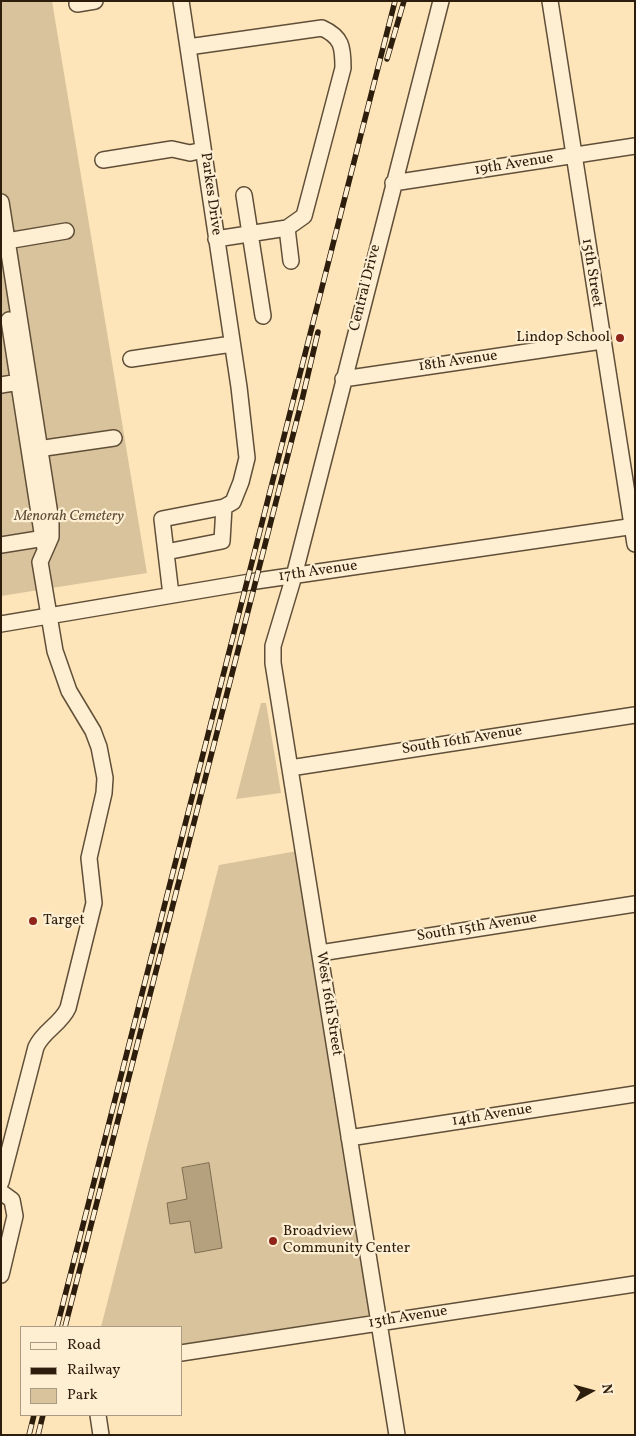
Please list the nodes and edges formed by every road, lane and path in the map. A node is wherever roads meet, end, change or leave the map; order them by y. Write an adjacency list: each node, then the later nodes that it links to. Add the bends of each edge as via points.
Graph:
1 (95, 1): 5 (street)
2 (181, 1): 6 (street, Parkes Drive)
3 (441, 1): 11 (street, Central Drive)
4 (550, 1): 9 (street, 15th Street)
5 (77, 4)
6 (188, 47): 8 (street, Parkes Drive); 14 (street, via 322,28 333,33 343,48 343,68 304,216)
7 (635, 146): 9 (street, 19th Avenue)
8 (203, 150): 10 (street, via 190,153 172,149); 17 (street, Parkes Drive)
9 (573, 156): 11 (street, 19th Avenue); 22 (street, 15th Street)
10 (103, 160)
11 (393, 183): 25 (street, Central Drive)
12 (244, 195): 16 (street)
13 (1, 202): 18 (street)
14 (287, 228): 16 (street); 19 (street)
15 (66, 232): 18 (street)
16 (250, 234): 17 (street); 21 (street)
17 (216, 239): 23 (street, Parkes Drive)
18 (4, 241): 29 (street)
19 (291, 262)
20 (1, 269): 26 (street)
21 (263, 316)
22 (602, 341): 25 (street, 18th Avenue); 31 (street, 15th Street)
23 (232, 344): 24 (street); 30 (street, Parkes Drive, via 247,458 242,482 233,502)
24 (131, 359)
25 (343, 379): 36 (street, Central Drive)
26 (18, 382): 27 (street); 29 (street)
27 (1, 385)
28 (114, 438): 29 (street)
29 (34, 449): 32 (street, via 51,521)
30 (224, 507): 35 (street, via 222,541); 35 (street, via 162,519)
31 (633, 526): 33 (street, 15th Street); 36 (street, 17th Avenue)
32 (46, 542): 34 (street); 38 (street, via 40,562)
33 (635, 544)
34 (1, 545)
35 (166, 552): 37 (street)
36 (294, 576): 37 (street, 17th Avenue); 41 (street, West 16th Street, via 273,646)
37 (171, 595): 38 (street, 17th Avenue)
38 (49, 617): 39 (street, 17th Avenue); 46 (street, via 58,664 100,747 104,762 104,793 89,858 94,903 68,1008 36,1046)
39 (1, 624)
40 (635, 715): 41 (street, South 16th Avenue)
41 (290, 768): 43 (street, West 16th Street)
42 (635, 904): 43 (street, South 15th Avenue)
43 (320, 953): 45 (street, West 16th Street)
44 (635, 1094): 45 (street, 14th Avenue)
45 (349, 1138): 50 (street, West 16th Street)
46 (1, 1182)
47 (1, 1192): 48 (street, via 12,1200 15,1216)
48 (1, 1275)
49 (635, 1284): 50 (street, 13th Avenue)
50 (379, 1323): 51 (street, 13th Avenue); 54 (street, West 16th Street)
51 (182, 1353)
52 (98, 1416): 53 (street)
53 (101, 1435)
54 (397, 1435)

